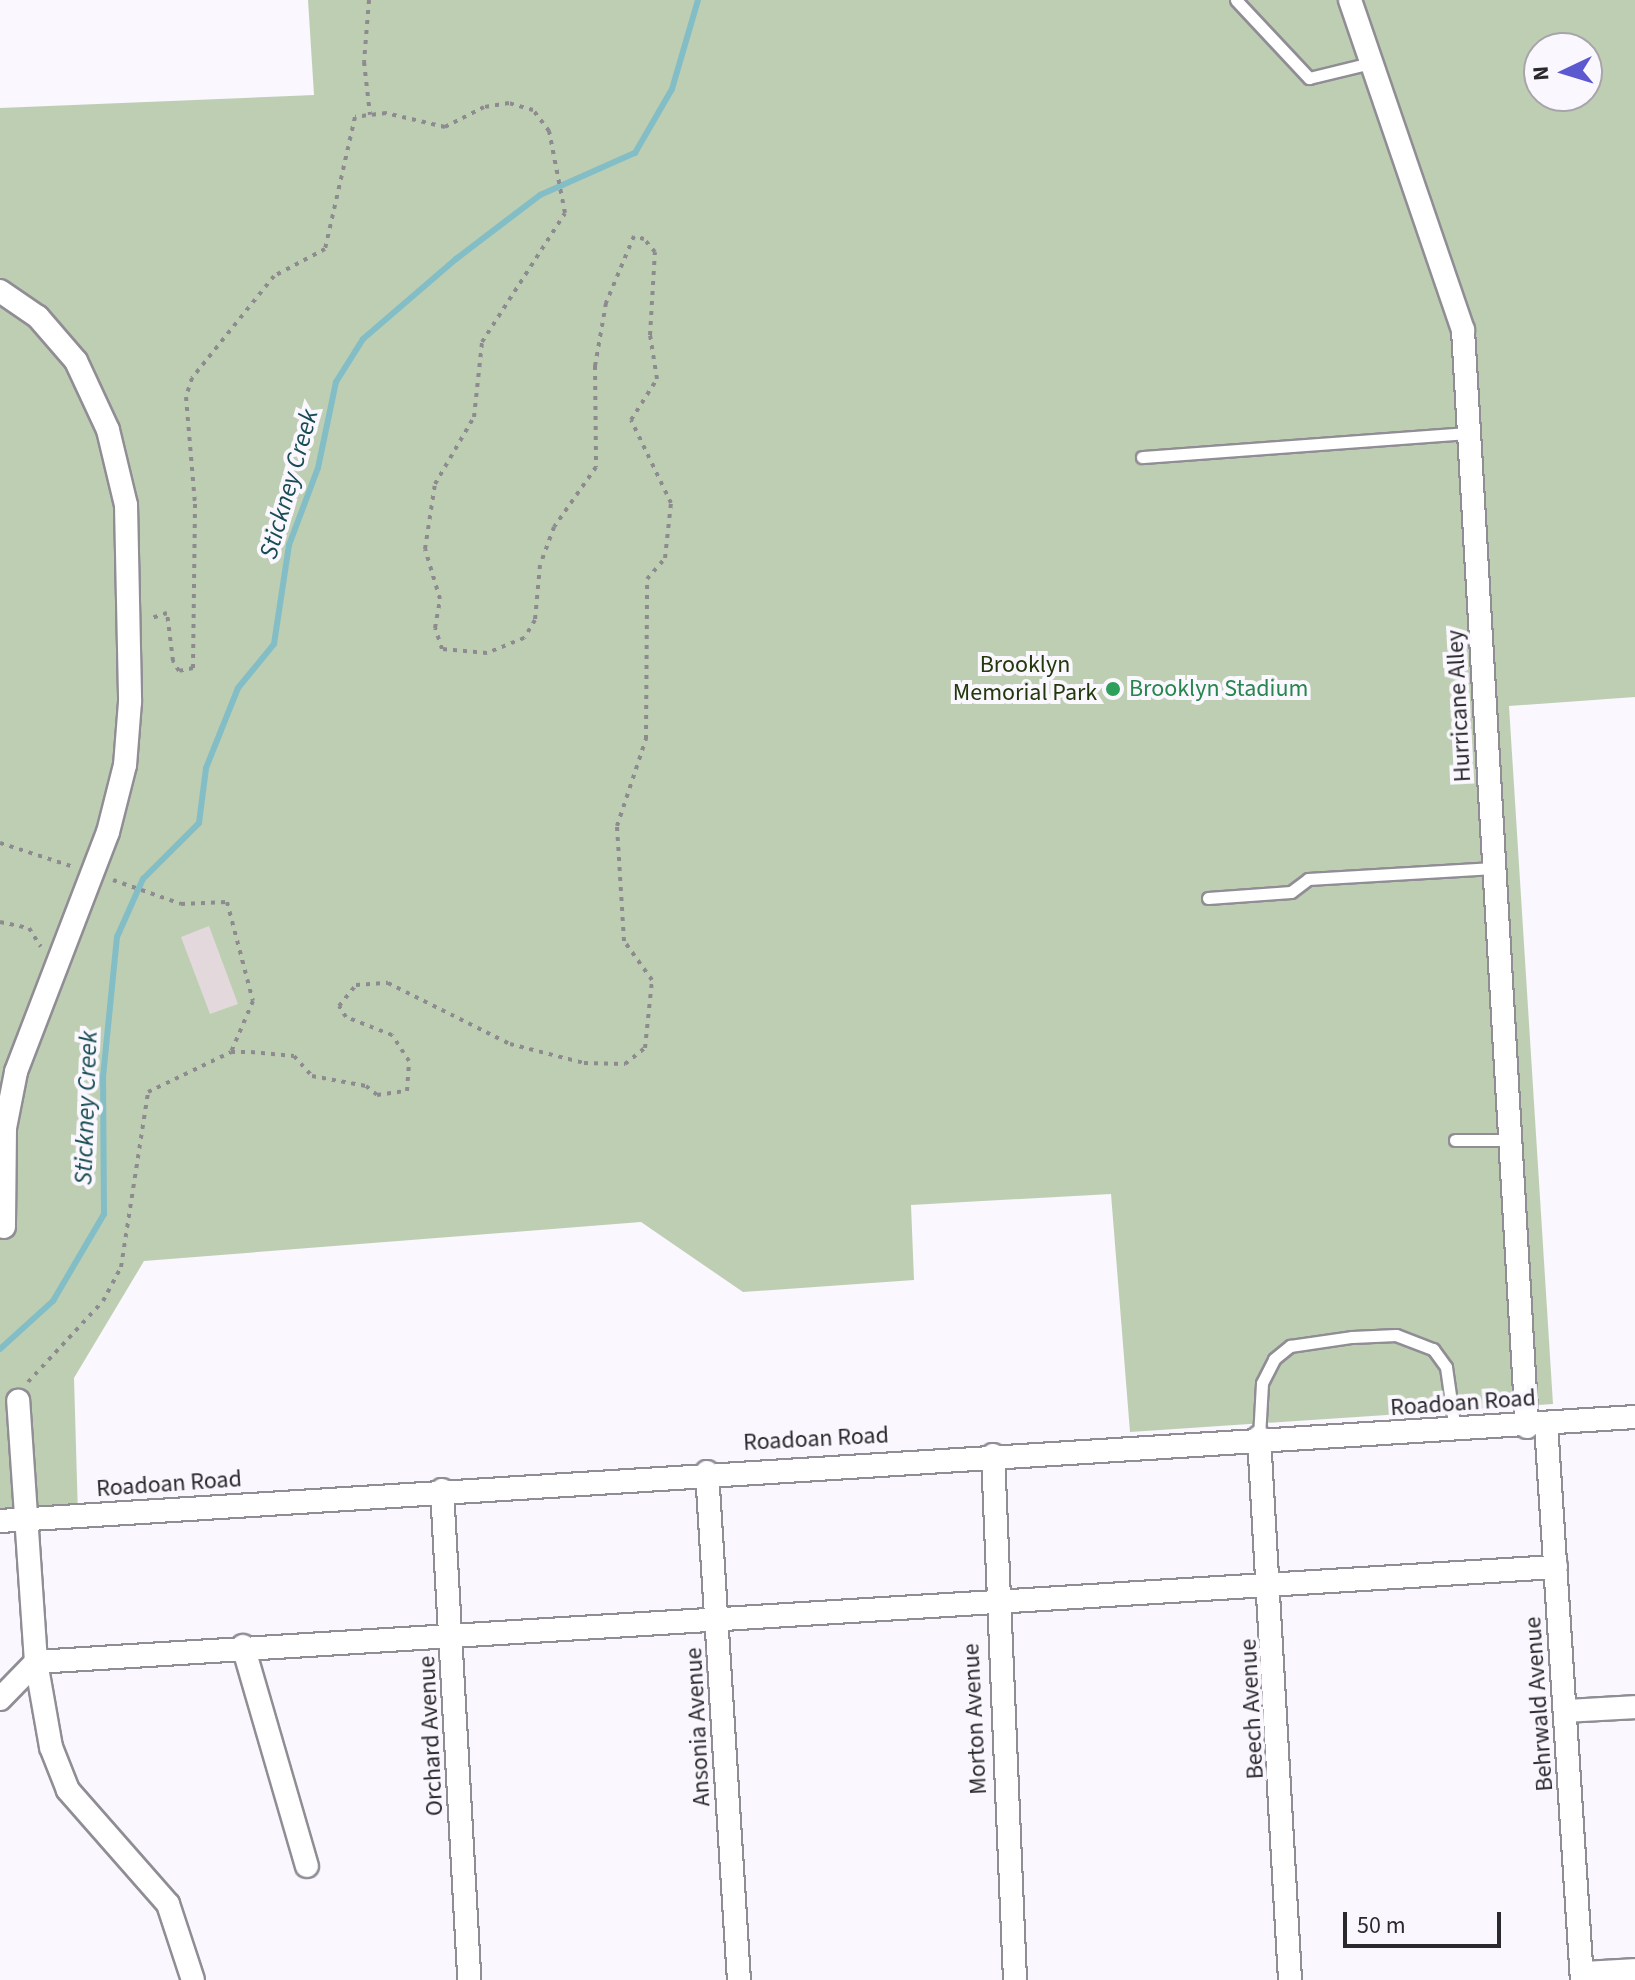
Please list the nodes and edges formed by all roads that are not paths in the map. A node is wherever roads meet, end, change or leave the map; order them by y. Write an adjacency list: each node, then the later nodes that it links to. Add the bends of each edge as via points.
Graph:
1 (1236, 0): 3 (lane, via 1309,78)
2 (1350, 0): 3 (street, Hurricane Alley)
3 (1371, 63): 5 (street, Hurricane Alley, via 1463,330)
4 (0, 291): 11 (street, via 38,317 76,361 108,430 126,505 125,765 95,874 16,1072 5,1128)
5 (1469, 433): 6 (lane); 7 (street, Hurricane Alley)
6 (1142, 457)
7 (1494, 868): 8 (lane, via 1308,879 1291,892); 10 (street, Hurricane Alley)
8 (1208, 898)
9 (1455, 1140): 10 (lane)
10 (1511, 1140): 14 (street, Hurricane Alley)
11 (4, 1227)
12 (18, 1401): 20 (street)
13 (1635, 1417): 14 (street, Roadoan Road)
14 (1537, 1425): 15 (street, Roadoan Road); 22 (street, Behrwald Avenue)
15 (1455, 1430): 16 (street, Roadoan Road); 16 (lane, via 1446,1367 1433,1349 1396,1335 1290,1346 1262,1383)
16 (1259, 1437): 17 (street, Roadoan Road); 23 (street, Beech Avenue)
17 (993, 1455): 18 (street, Roadoan Road); 24 (street, Morton Avenue)
18 (707, 1472): 19 (street, Roadoan Road); 25 (street, Ansonia Avenue)
19 (442, 1490): 20 (street, Roadoan Road); 26 (street, Orchard Avenue)
20 (26, 1520): 21 (street, Roadoan Road); 28 (street)
21 (0, 1521)
22 (1556, 1567): 23 (street); 31 (street, Behrwald Avenue)
23 (1272, 1584): 24 (street); 39 (street, Beech Avenue)
24 (995, 1599): 25 (street); 38 (street, Morton Avenue)
25 (717, 1619): 26 (street); 37 (street, Ansonia Avenue)
26 (452, 1633): 27 (street); 36 (street, Orchard Avenue)
27 (243, 1646): 28 (street); 32 (street)
28 (36, 1662): 29 (street); 35 (street, via 51,1747 68,1790 168,1904)
29 (0, 1699)
30 (1635, 1707): 31 (street)
31 (1566, 1711): 34 (street, Behrwald Avenue)
32 (307, 1866)
33 (1635, 1970): 34 (street)
34 (1582, 1977)
35 (193, 1980)
36 (469, 1980)
37 (739, 1980)
38 (1015, 1980)
39 (1290, 1980)

